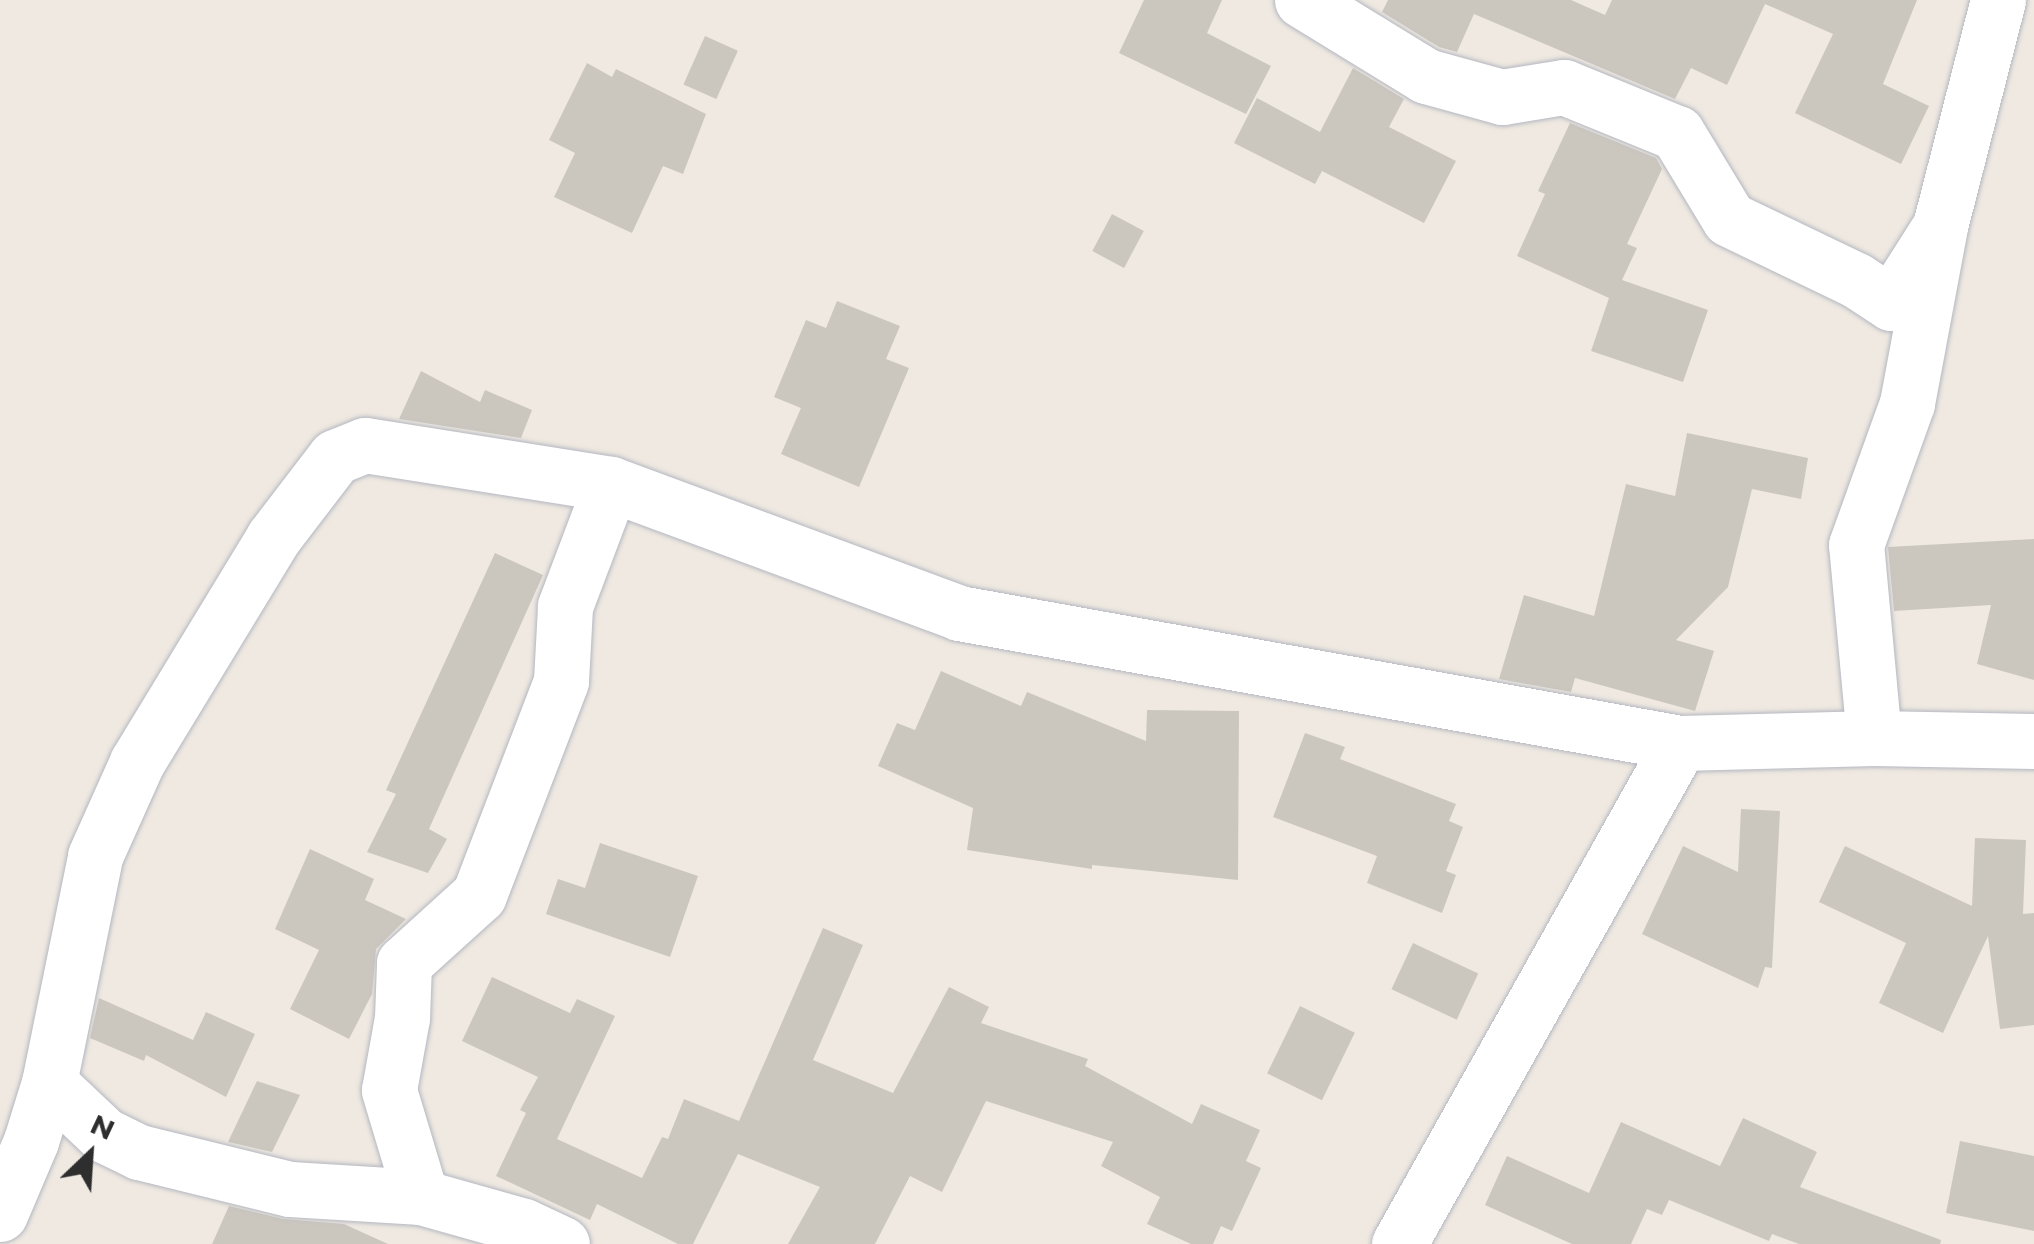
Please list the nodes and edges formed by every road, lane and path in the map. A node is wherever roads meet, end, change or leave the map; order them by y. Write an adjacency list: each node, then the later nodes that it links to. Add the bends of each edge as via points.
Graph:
1 (1302, 0): 3 (street, via 1426,76 1502,98 1564,86 1676,133 1729,219 1891,303)
2 (1998, 0): 3 (street)
3 (1940, 226): 5 (street, via 1906,403 1856,545)
4 (612, 484): 7 (street, via 959,612); 8 (street, via 365,445 335,458 272,538 137,762 95,856); 9 (street, via 565,606 560,681 479,895 404,963 389,1090)
5 (1874, 738): 6 (street); 7 (street)
6 (2034, 741)
7 (1680, 743): 12 (street)
8 (49, 1083): 9 (street, via 104,1135 139,1152 290,1190); 10 (street)
9 (421, 1197): 11 (street, via 524,1226)
10 (0, 1214)
11 (562, 1244)
12 (1399, 1244)

